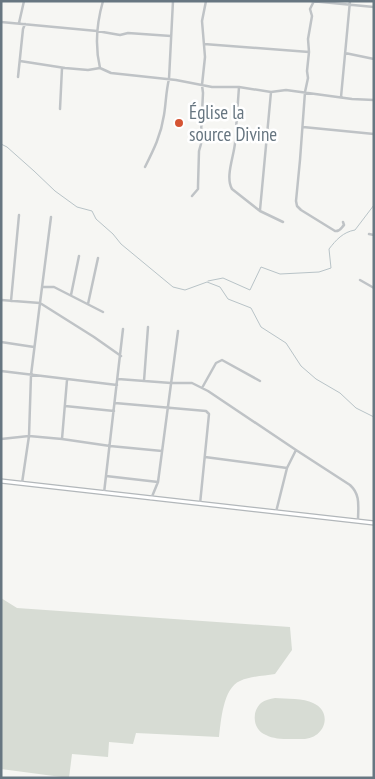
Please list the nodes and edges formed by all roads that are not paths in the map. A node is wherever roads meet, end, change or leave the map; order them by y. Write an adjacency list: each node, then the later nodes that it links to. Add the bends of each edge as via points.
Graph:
1 (24, 1): 9 (street)
2 (103, 1): 11 (street)
3 (174, 1): 12 (street)
4 (206, 1): 13 (street, via 202,21)
5 (313, 1): 6 (street); 14 (street)
6 (350, 3): 7 (street); 15 (street)
7 (374, 7)
8 (1, 22): 9 (street)
9 (19, 23): 10 (street)
10 (25, 24): 11 (street); 17 (street)
11 (97, 31): 12 (street); 19 (street)
12 (171, 36): 21 (street)
13 (204, 44): 14 (street); 22 (street)
14 (309, 52): 25 (street)
15 (345, 53): 16 (street); 26 (street)
16 (374, 59)
17 (20, 61): 18 (street); 20 (street)
18 (62, 68): 19 (street); 28 (street)
19 (100, 68): 21 (street, via 111,73)
20 (18, 77)
21 (169, 79): 22 (street); 31 (street, via 157,144)
22 (202, 85): 23 (street); 32 (street, via 198,188)
23 (239, 87): 24 (street); 33 (street, via 229,185)
24 (271, 92): 25 (street); 33 (street)
25 (305, 92): 26 (street); 29 (street)
26 (341, 97): 27 (street)
27 (374, 100)
28 (60, 109)
29 (303, 127): 30 (street); 37 (street, via 297,206 335,231 340,230)
30 (374, 134)
31 (145, 167)
32 (192, 196)
33 (260, 211): 36 (street)
34 (19, 215): 47 (street)
35 (51, 217): 43 (street)
36 (282, 222)
37 (343, 222)
38 (369, 234): 39 (street)
39 (374, 235)
40 (79, 256): 45 (street)
41 (98, 258): 49 (street)
42 (360, 280): 44 (street)
43 (42, 287): 45 (street, via 54,287); 48 (street)
44 (374, 288)
45 (70, 295): 49 (street)
46 (1, 300): 47 (street)
47 (11, 301): 48 (street)
48 (40, 304): 55 (street); 56 (street)
49 (88, 304): 50 (street)
50 (103, 312)
51 (148, 327): 61 (street)
52 (123, 329): 56 (street)
53 (178, 331): 63 (street)
54 (1, 342): 55 (street)
55 (34, 347): 58 (street)
56 (121, 356): 59 (street)
57 (1, 371): 58 (street)
58 (31, 375): 60 (street); 70 (street)
59 (118, 379): 61 (street); 64 (street)
60 (67, 380): 64 (street); 67 (street)
61 (144, 381): 63 (street)
62 (260, 381): 65 (street, via 220,360)
63 (171, 383): 65 (street, via 192,383); 68 (street)
64 (117, 385): 66 (street)
65 (202, 388): 74 (street)
66 (115, 403): 68 (street); 69 (street)
67 (65, 406): 69 (street); 72 (street)
68 (168, 408): 75 (street); 76 (street, via 206,411 209,414)
69 (114, 411): 73 (street)
70 (29, 436): 71 (street); 72 (street); 81 (street)
71 (1, 439)
72 (62, 439): 73 (street)
73 (110, 446): 75 (street); 78 (street)
74 (296, 450): 77 (street); 86 (street, via 353,488 358,497)
75 (162, 451): 80 (street)
76 (205, 457): 77 (street); 84 (street)
77 (287, 468): 85 (street)
78 (106, 476): 80 (street); 82 (street)
79 (1, 481): 81 (street)
80 (158, 482): 83 (street)
81 (22, 483): 82 (street)
82 (104, 493): 83 (street)
83 (152, 499): 84 (street)
84 (200, 504): 85 (street)
85 (276, 512): 86 (street)
86 (358, 521): 87 (street)
87 (374, 523)

